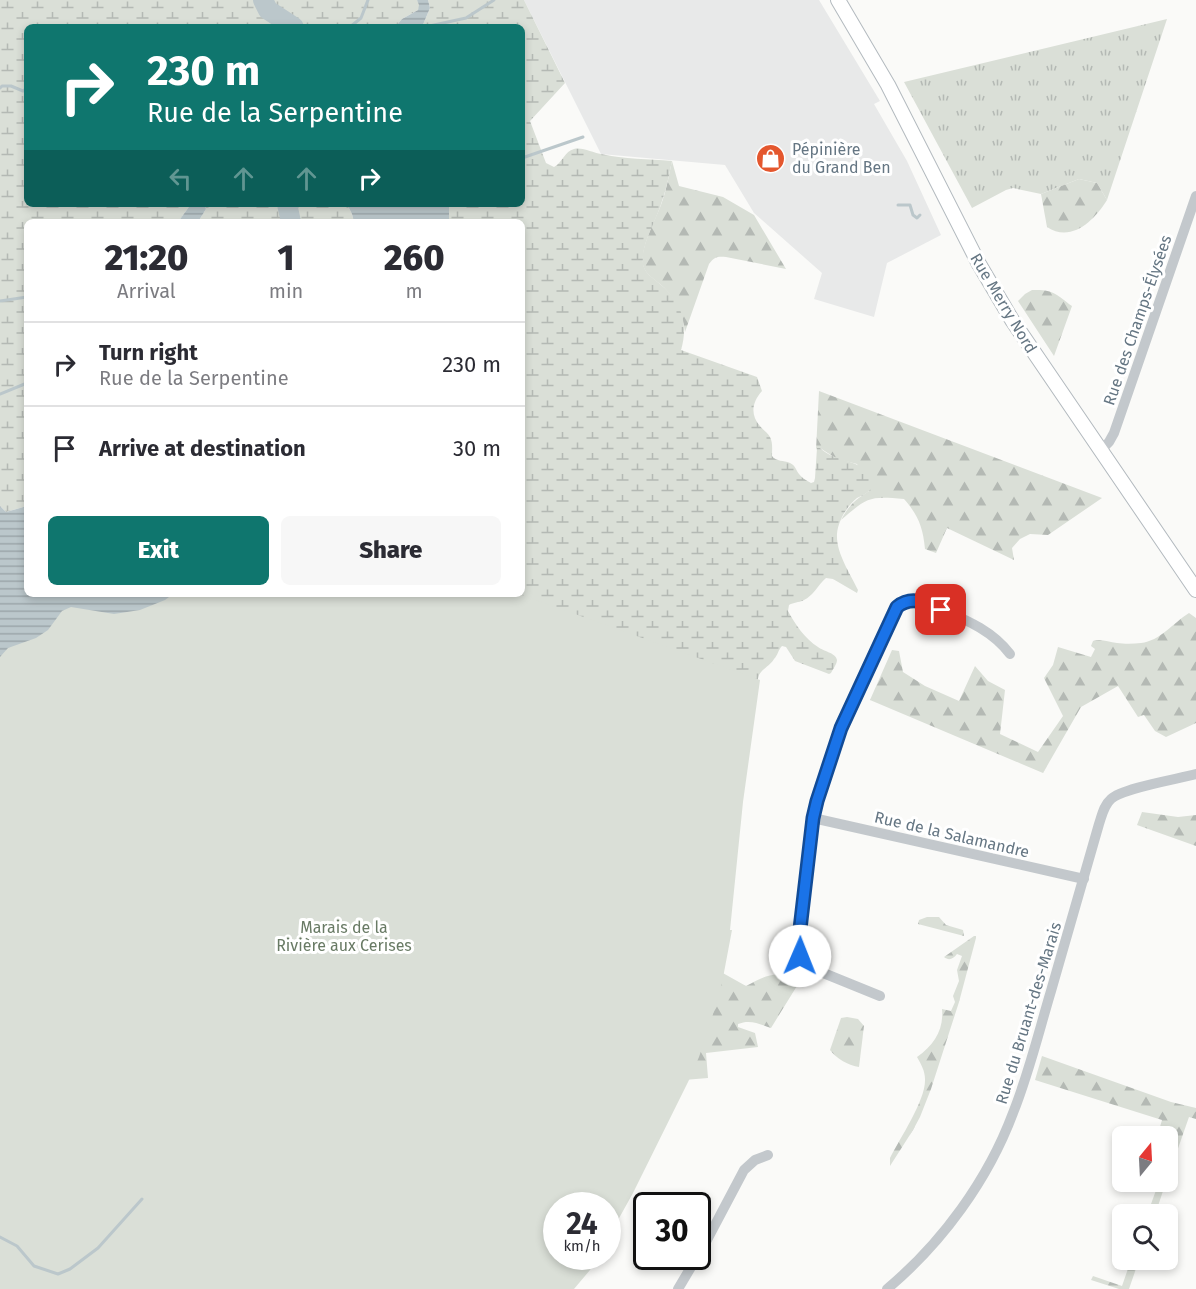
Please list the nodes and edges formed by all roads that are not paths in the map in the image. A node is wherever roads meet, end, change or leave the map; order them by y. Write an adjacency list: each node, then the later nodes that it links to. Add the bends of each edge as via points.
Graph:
1 (838, 0): 3 (main road, Rue Merry Nord, via 888,85 994,292)
2 (1196, 196): 3 (street, Rue des Champs-Élysées, via 1114,433)
3 (1100, 451): 4 (main road, Rue Merry Nord)
4 (1196, 590)
5 (1010, 654): 7 (street, via 994,636 979,627 918,600 901,604 892,615 845,720)
6 (1196, 774): 8 (street, Rue du Bruant-des-Marais, via 1113,796 1105,807)
7 (813, 818): 8 (street, Rue de la Salamandre); 9 (street, via 800,956 811,968)
8 (1084, 879): 14 (street, Rue du Bruant-des-Marais, via 1026,1077 1001,1141 956,1216)
9 (880, 996)
10 (768, 1155): 11 (street, via 744,1170)
11 (711, 1231)
12 (689, 1270): 13 (street)
13 (678, 1289)
14 (887, 1289)

